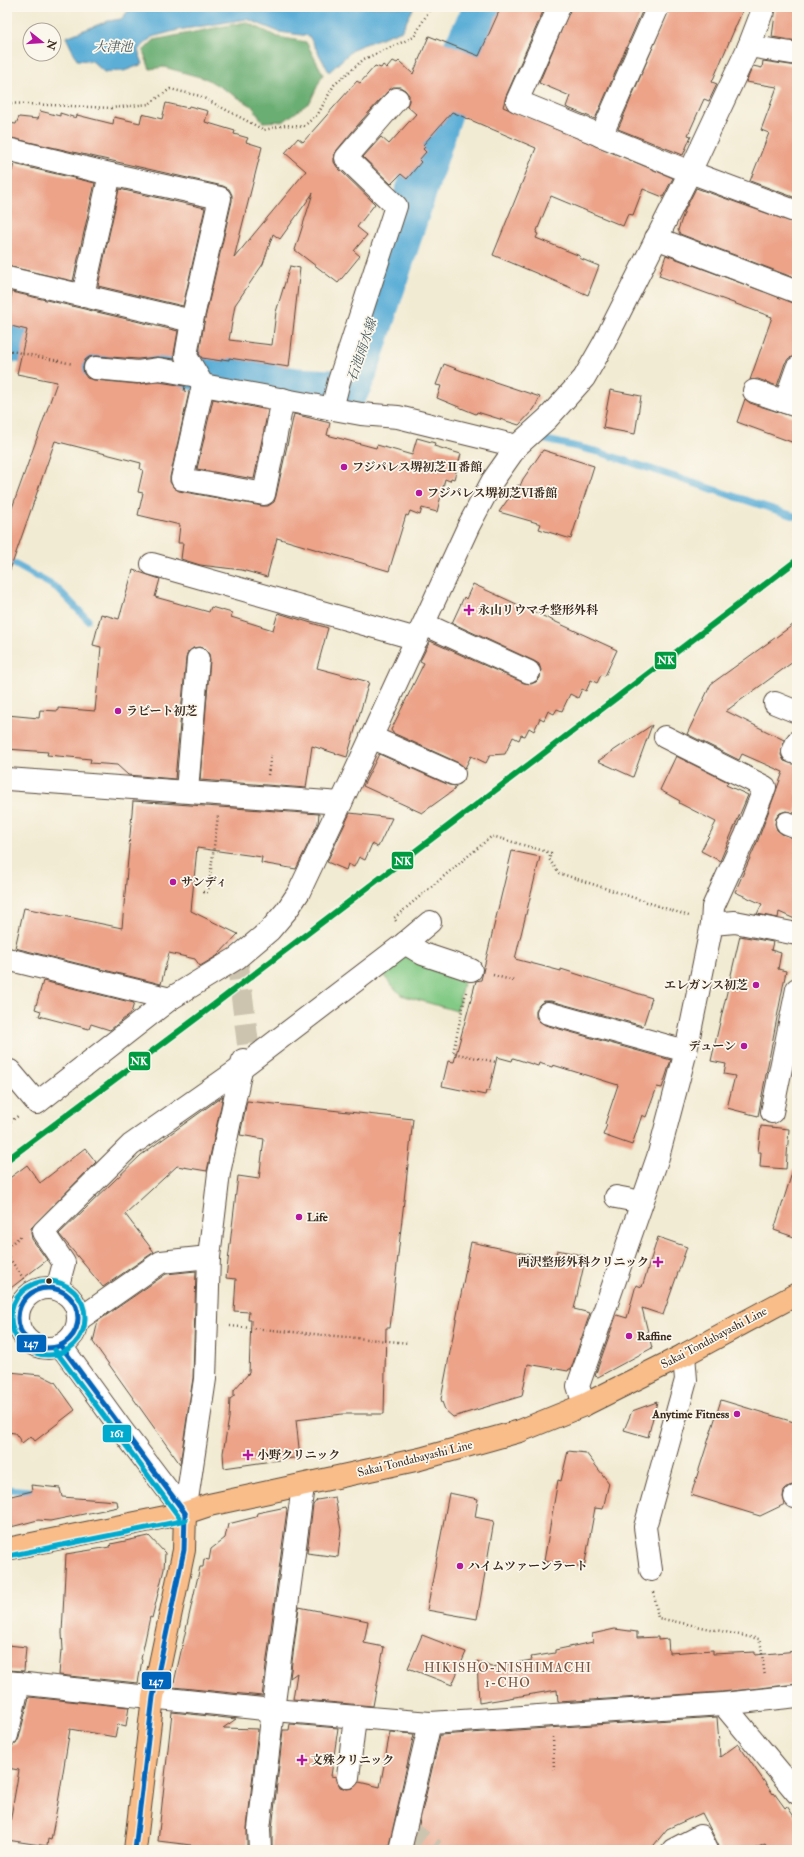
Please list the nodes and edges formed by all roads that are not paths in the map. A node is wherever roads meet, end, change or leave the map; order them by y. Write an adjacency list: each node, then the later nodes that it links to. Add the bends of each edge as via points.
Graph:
1 (558, 7): 7 (street, via 517,101)
2 (658, 7): 7 (street)
3 (764, 7): 4 (street)
4 (749, 46): 5 (street); 9 (street)
5 (797, 54)
6 (397, 99): 23 (street, via 346,158 396,206)
7 (601, 136): 9 (street)
8 (7, 149): 10 (street)
9 (690, 172): 11 (street); 12 (street)
10 (110, 174): 15 (street); 16 (street, via 220,198)
11 (797, 212)
12 (656, 238): 14 (street); 24 (street, via 584,378 548,418)
13 (7, 278): 15 (street)
14 (797, 292)
15 (83, 295): 16 (street)
16 (192, 320): 19 (street)
17 (95, 368): 19 (street, via 138,372 159,369)
18 (797, 368): 22 (street)
19 (195, 372): 21 (street); 21 (street, via 182,479 264,494)
20 (754, 391): 22 (street)
21 (283, 399): 23 (street)
22 (791, 404)
23 (332, 409): 24 (street, via 398,417)
24 (517, 446): 26 (street, via 493,480 469,525)
25 (152, 564): 26 (street)
26 (421, 631): 28 (street); 31 (street)
27 (198, 659): 37 (street)
28 (529, 672)
29 (775, 703): 30 (street)
30 (797, 712)
31 (371, 737): 35 (street); 38 (street)
32 (665, 738): 40 (street, via 765,787 713,907)
33 (797, 742): 34 (street, via 793,752)
34 (797, 753)
35 (454, 774)
36 (7, 779): 37 (street)
37 (187, 791): 38 (street)
38 (341, 803): 46 (street, via 299,892 274,925 237,958)
39 (430, 922): 42 (street)
40 (712, 924): 41 (street, via 735,922); 49 (street)
41 (797, 934)
42 (407, 941): 44 (street, via 423,954); 50 (street)
43 (7, 959): 46 (street)
44 (471, 970)
45 (797, 989): 52 (street)
46 (170, 999): 51 (street, via 37,1103 10,1071)
47 (548, 1013): 49 (street)
48 (248, 1044): 50 (street)
49 (686, 1051): 54 (street, via 658,1157)
50 (241, 1068): 55 (street, via 219,1173); 56 (street, via 131,1145 43,1232 64,1263)
51 (7, 1071)
52 (772, 1112)
53 (616, 1197): 54 (street)
54 (642, 1202): 62 (street, via 578,1386)
55 (209, 1256): 59 (street, via 161,1262); 64 (street, via 205,1379)
56 (57, 1289): 58 (street, via 47,1288 33,1292 22,1301); 59 (street, via 73,1301)
57 (797, 1294): 61 (main road, Sakai Tondabayashi Line)
58 (12, 1320): 60 (street, via 32,1345 41,1349)
59 (78, 1320): 60 (street, via 73,1335)
60 (61, 1346): 64 (street)
61 (684, 1355): 62 (main road, Sakai Tondabayashi Line); 66 (street, via 686,1380 645,1528)
62 (584, 1405): 63 (main road, Sakai Tondabayashi Line, via 520,1431 478,1444)
63 (302, 1486): 64 (main road, Sakai Tondabayashi Line, via 209,1505); 71 (street)
64 (185, 1513): 65 (main road, Sakai Tondabayashi Line); 68 (main road, via 184,1550)
65 (7, 1549)
66 (651, 1570)
67 (13, 1683): 68 (street); 74 (street)
68 (153, 1696): 71 (street); 77 (main road)
69 (797, 1696): 70 (street)
70 (723, 1704): 73 (street); 76 (street)
71 (273, 1710): 72 (street); 78 (street, via 259,1829)
72 (355, 1717): 73 (street); 75 (street)
73 (430, 1723): 79 (street)
74 (7, 1735)
75 (348, 1777)
76 (797, 1793)
77 (135, 1850)
78 (260, 1850)
79 (400, 1850)
80 (673, 1850): 81 (street, via 700,1836)
81 (708, 1850)

